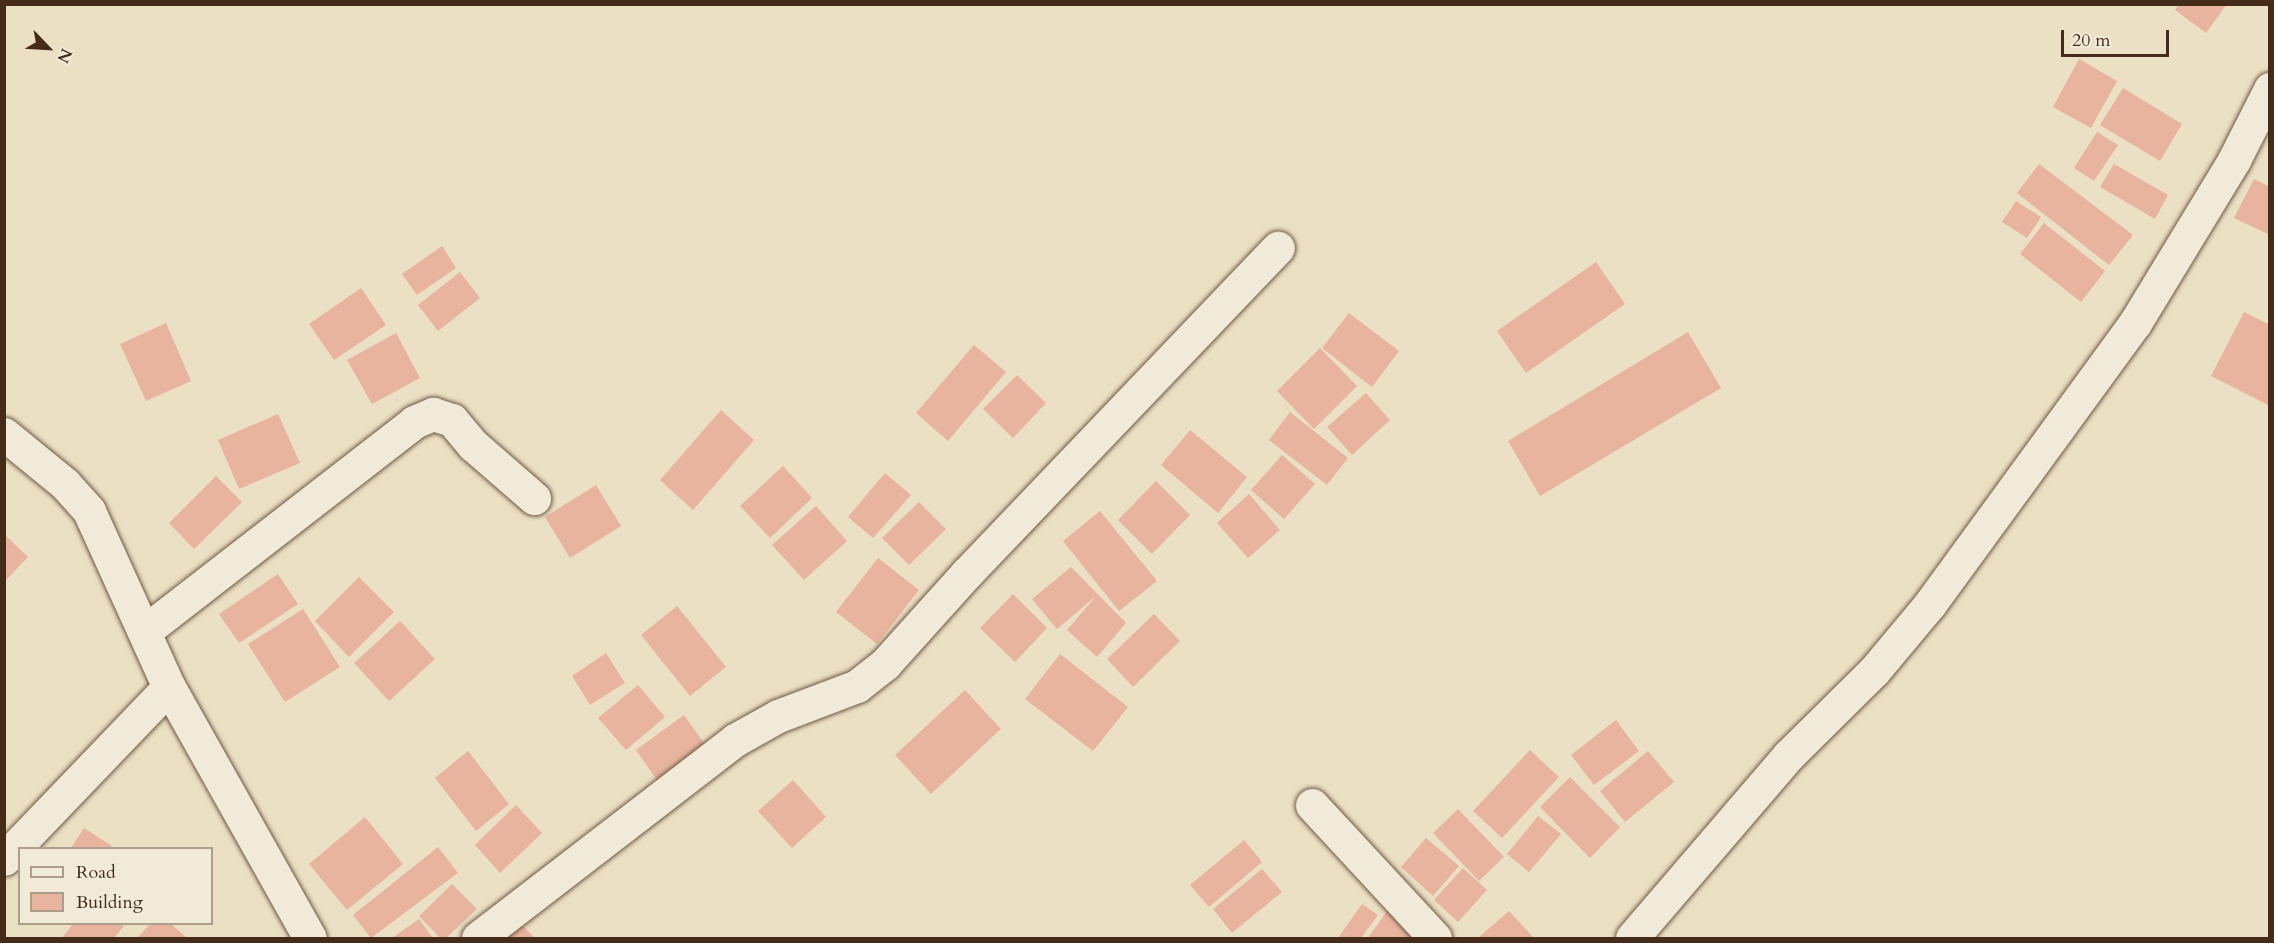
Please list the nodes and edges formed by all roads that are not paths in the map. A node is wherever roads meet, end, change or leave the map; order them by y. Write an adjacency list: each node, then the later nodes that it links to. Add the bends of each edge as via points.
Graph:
1 (2270, 89): 12 (street, via 2234,160 2135,323 1930,604 1874,671 1788,756)
2 (1278, 248): 10 (street, via 885,664 857,686 778,716 735,740)
3 (4, 434): 5 (street, via 65,484 90,511)
4 (534, 498): 5 (street, via 473,445 452,420 433,414 414,422)
5 (145, 631): 6 (street)
6 (169, 687): 8 (street); 9 (street)
7 (1312, 805): 11 (street)
8 (4, 859)
9 (310, 939)
10 (478, 939)
11 (1435, 939)
12 (1632, 939)

